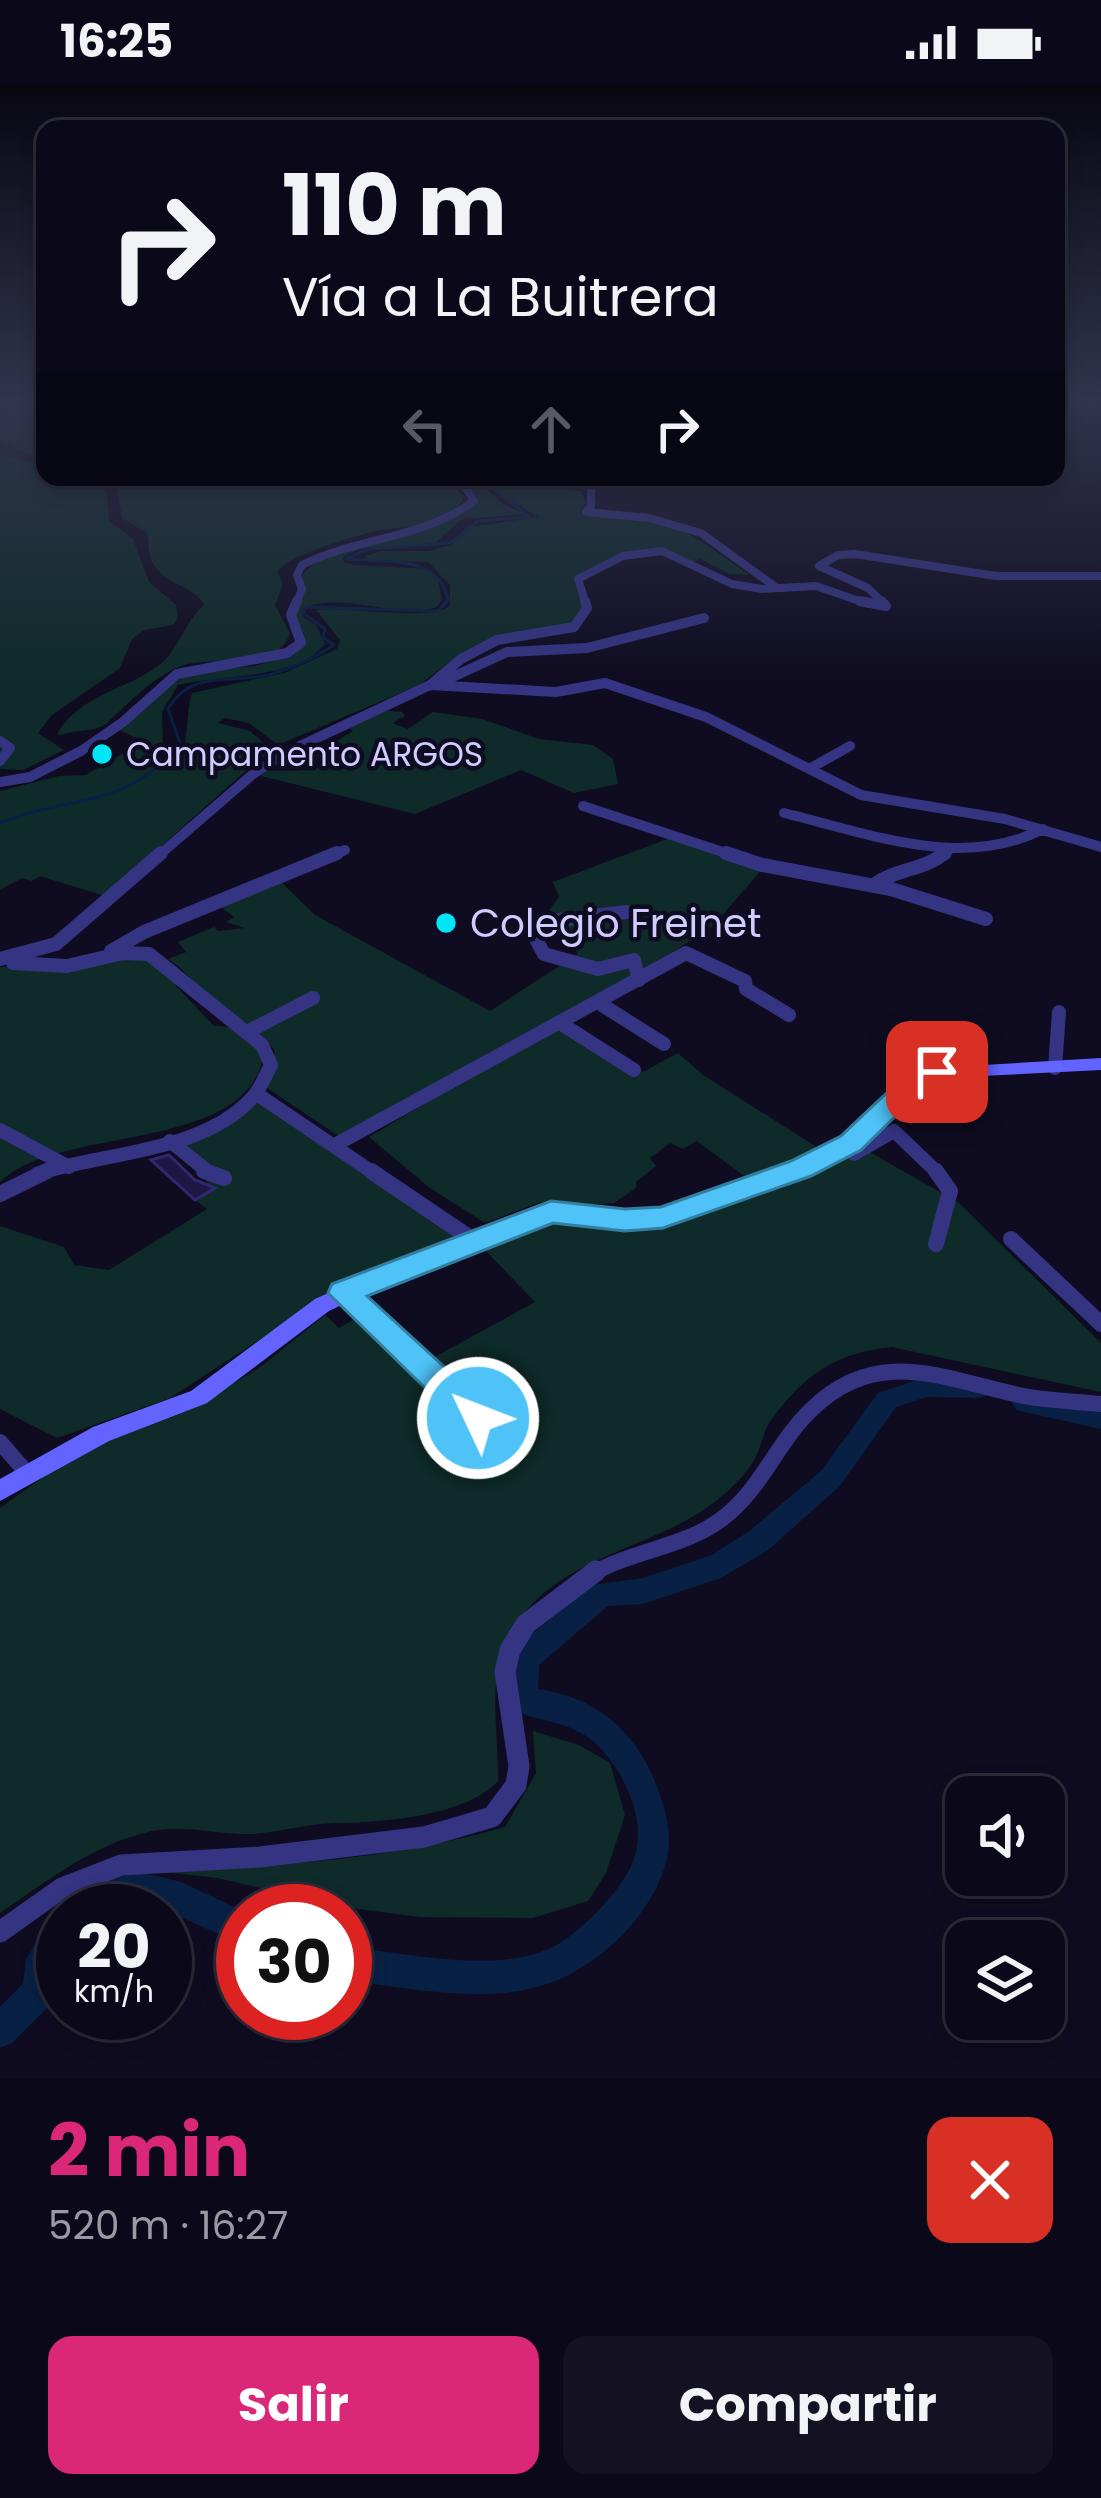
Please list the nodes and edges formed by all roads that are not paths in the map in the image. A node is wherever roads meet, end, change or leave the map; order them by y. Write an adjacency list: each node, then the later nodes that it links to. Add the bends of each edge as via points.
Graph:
1 (471, 496): 13 (street, via 418,532 370,538 302,565 291,615 301,643 293,650 179,673 122,723 40,774)
2 (591, 496): 4 (street, via 590,514 649,518 701,533)
3 (1101, 576): 4 (street, via 996,576 845,554 820,570 868,588 886,606 816,586)
4 (774, 586): 6 (street, via 732,584 662,551 623,556 578,579 587,608 574,627 497,640)
5 (704, 618): 6 (street, via 587,648 507,652)
6 (434, 685): 7 (street, via 556,692 605,683); 24 (street, via 285,753 70,935)
7 (653, 702): 8 (street); 12 (street, via 706,717)
8 (668, 720)
9 (0, 741): 11 (street, via 10,748)
10 (850, 746): 12 (street)
11 (0, 761)
12 (809, 769): 16 (street, via 861,795)
13 (0, 782)
14 (584, 806): 20 (street, via 762,865)
15 (784, 813): 18 (street)
16 (1043, 829): 17 (street); 18 (street, via 1024,843)
17 (1101, 848)
18 (950, 849): 20 (street, via 926,868 892,872)
19 (345, 850): 23 (street, via 144,932)
20 (874, 885): 22 (street)
21 (627, 912): 25 (street, via 550,920 536,939 544,954 598,969 634,960)
22 (986, 919)
23 (97, 960): 24 (street); 31 (street, via 149,954)
24 (0, 961)
25 (639, 980): 27 (street); 29 (street, via 686,953 745,980 746,989)
26 (314, 998): 31 (street)
27 (599, 1003): 30 (street); 32 (street)
28 (1059, 1012): 34 (street)
29 (789, 1015)
30 (560, 1023): 35 (street); 39 (street)
31 (247, 1032): 36 (street, via 269,1052)
32 (664, 1044)
33 (1101, 1064): 34 (street)
34 (1055, 1068): 40 (street, via 937,1072 903,1092)
35 (634, 1070)
36 (257, 1094): 38 (street); 39 (street)
37 (0, 1130): 41 (street)
38 (170, 1141): 41 (street); 42 (street)
39 (334, 1145): 45 (street)
40 (844, 1148): 45 (street, via 663,1217 551,1212); 46 (street, via 854,1154 894,1131 946,1181)
41 (68, 1167): 43 (street)
42 (224, 1178)
43 (0, 1195)
44 (1011, 1239): 48 (street)
45 (476, 1243): 47 (street)
46 (936, 1244)
47 (344, 1293): 50 (street); 52 (street, via 199,1397)
48 (1101, 1324)
49 (1101, 1404): 54 (street, via 1022,1396 923,1370 871,1372 817,1404 756,1489 715,1524 597,1571 526,1624 505,1672 519,1766 507,1801 491,1817 424,1837 122,1864 62,1888)
50 (478, 1418)
51 (0, 1442): 52 (street)
52 (27, 1473): 53 (street)
53 (0, 1491)
54 (0, 1932)

